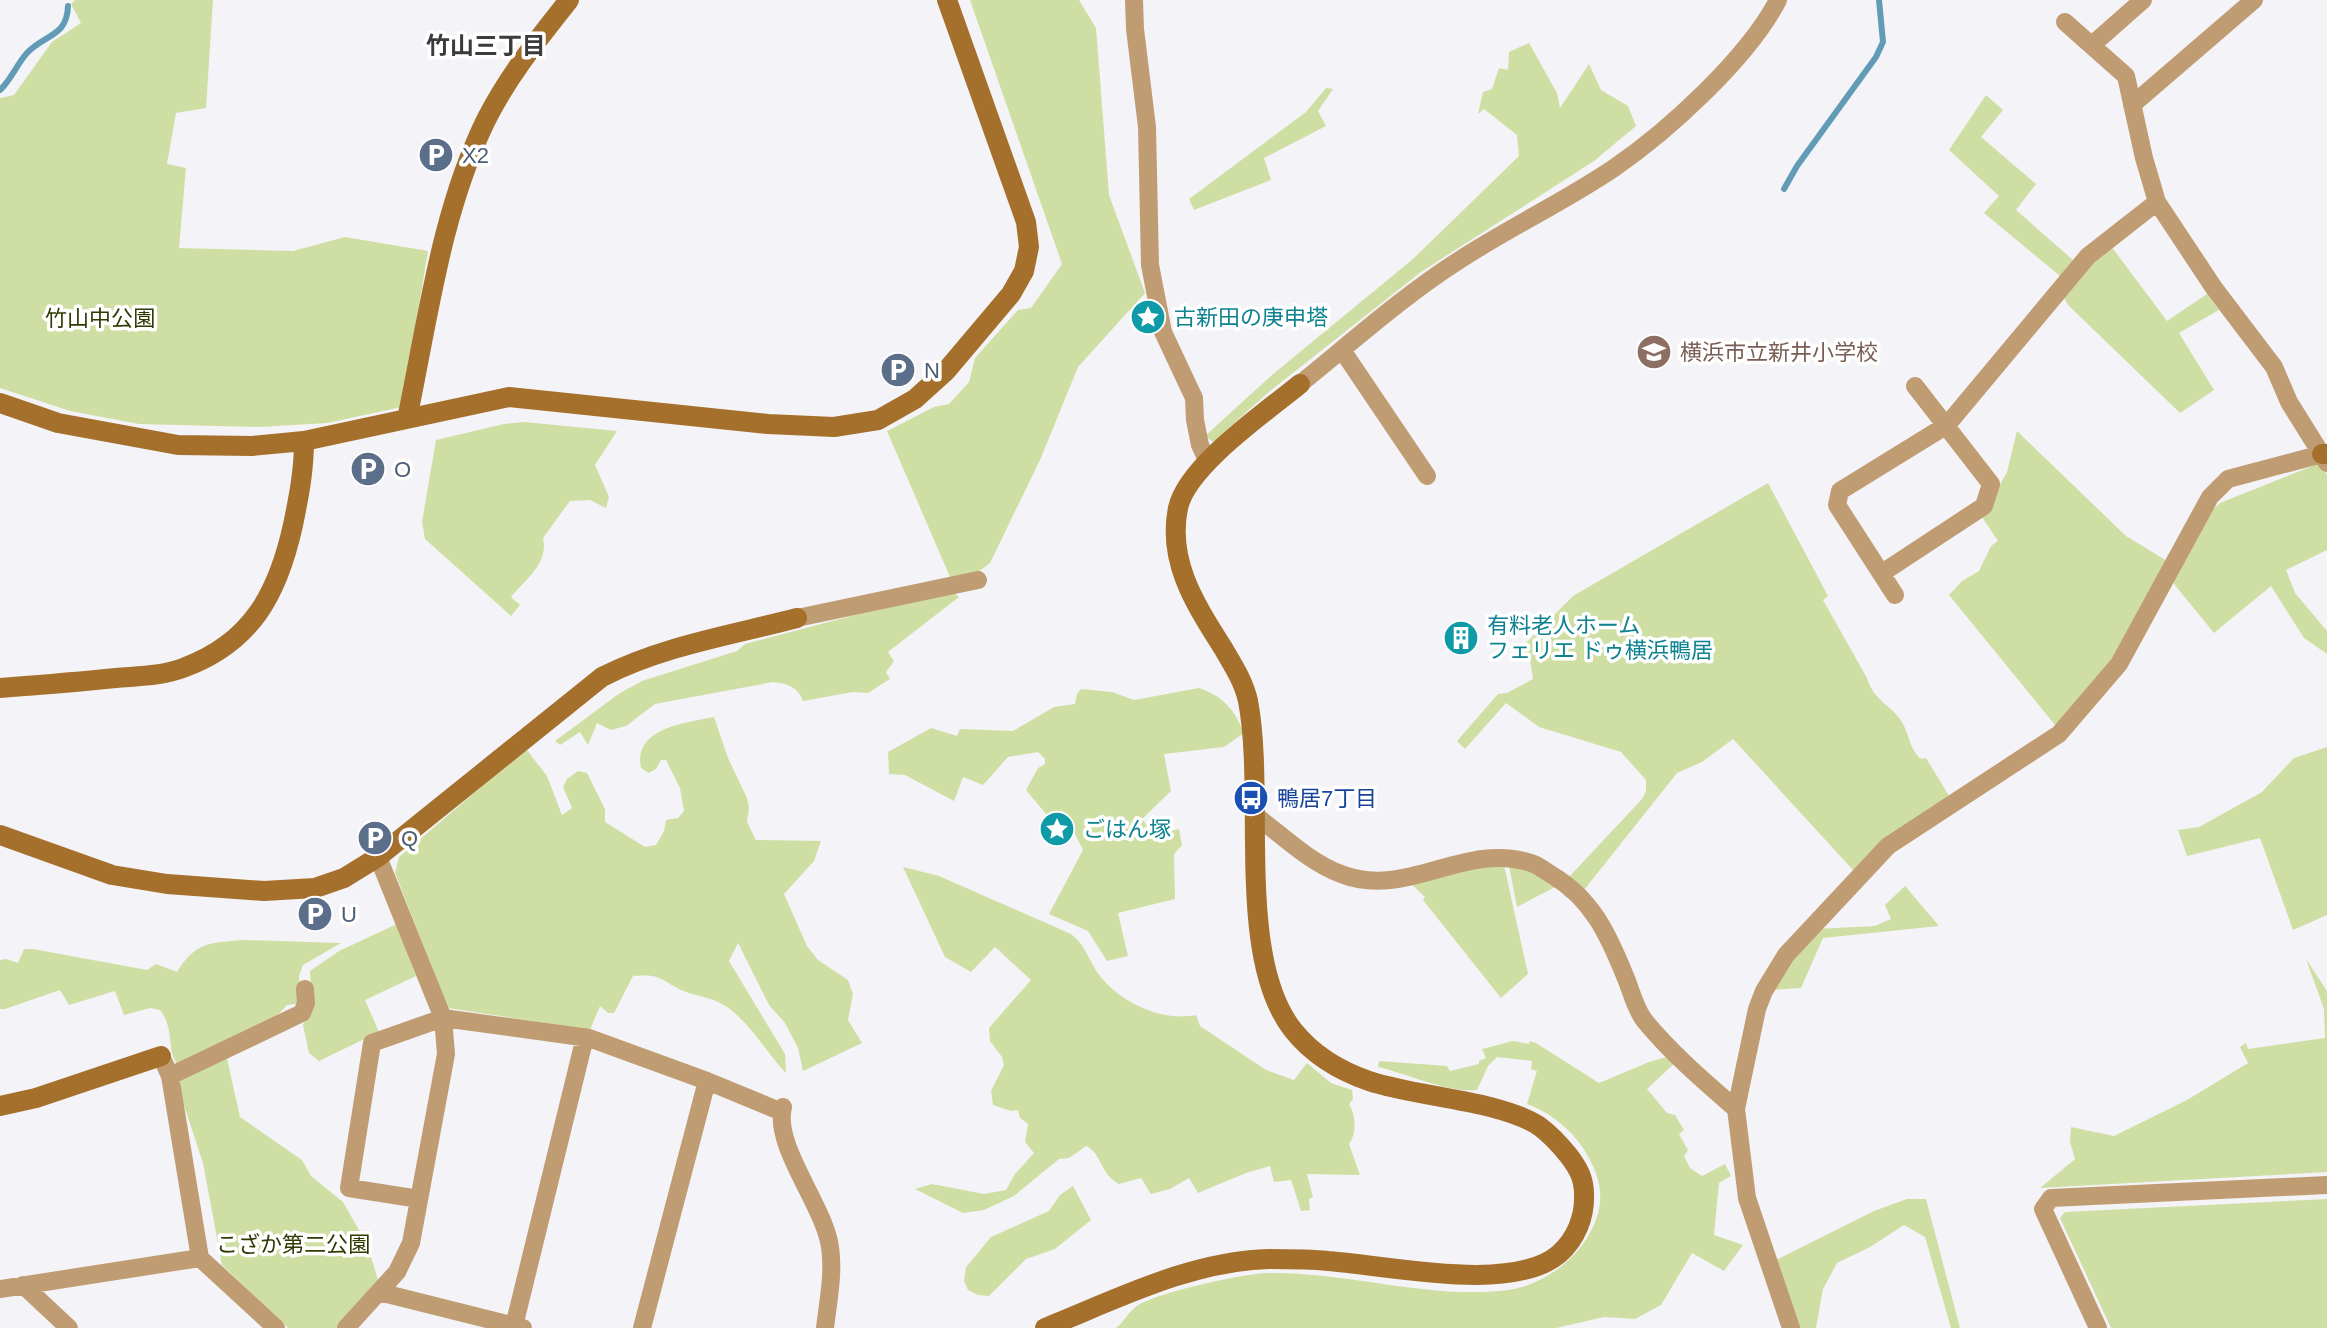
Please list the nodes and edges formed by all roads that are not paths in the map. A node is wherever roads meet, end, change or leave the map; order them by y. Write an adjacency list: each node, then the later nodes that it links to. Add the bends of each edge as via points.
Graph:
1 (569, 0): 15 (street, via 503,88 474,146 447,234)
2 (947, 0): 15 (street, via 1026,222 1029,247 1011,294 915,399 878,420 834,427 509,397)
3 (1134, 0): 19 (street, via 1147,127 1150,265 1163,332 1194,398 1197,433)
4 (1778, 0): 11 (street, via 1766,23 1727,69 1615,167 1458,261)
5 (2143, 0): 8 (street)
6 (2254, 0): 9 (street)
7 (2065, 22): 8 (street)
8 (2092, 45): 9 (street, via 2126,76)
9 (2132, 105): 10 (street)
10 (2157, 202): 16 (street, via 2088,256); 18 (street, via 2274,367 2289,402)
11 (1342, 350): 12 (street); 20 (street)
12 (1300, 384): 19 (street)
13 (1915, 386): 16 (street)
14 (0, 403): 17 (street, via 58,423 178,445)
15 (407, 419): 17 (street)
16 (1947, 425): 21 (street, via 1991,484 1984,506); 21 (street, via 1840,491 1837,505)
17 (304, 441): 25 (street, via 304,475 287,552 270,597 238,635 182,669 156,675)
18 (2325, 457): 36 (street, via 2228,479 2210,497 2119,664 2059,734 1888,846 1786,955 1757,1009)
19 (1208, 462): 26 (street, via 1179,503 1177,552 1185,583 1244,687 1253,739)
20 (1427, 476)
21 (1882, 573): 23 (street)
22 (978, 580): 24 (street)
23 (1895, 595)
24 (797, 618): 28 (street, via 663,652 602,677)
25 (0, 688)
26 (1256, 816): 36 (street, via 1315,861 1368,882 1494,858 1531,863 1567,884 1589,905 1611,943 1642,1017); 49 (street, via 1263,962 1273,1000 1293,1030 1317,1055 1368,1081 1506,1112 1539,1126 1580,1171 1583,1217 1571,1242 1555,1258 1530,1268 1488,1275 1265,1259 1165,1279)
27 (0, 835): 28 (street, via 112,875 264,891 315,888)
28 (378, 857): 30 (street)
29 (305, 989): 33 (street, via 302,1013)
30 (443, 1018): 31 (street); 38 (street, via 446,1054); 38 (street, via 372,1043 349,1188)
31 (585, 1037): 34 (street); 43 (street)
32 (161, 1056): 33 (street); 35 (street)
33 (170, 1076): 39 (street)
34 (707, 1081): 47 (street); 48 (street, via 783,1109 786,1140 830,1244)
35 (0, 1106)
36 (1736, 1109): 50 (street, via 1747,1198)
37 (2327, 1185): 51 (street, via 2051,1198 2043,1209)
38 (419, 1199): 42 (street, via 411,1243 397,1272)
39 (200, 1258): 40 (street); 45 (street)
40 (23, 1285): 41 (street); 44 (street)
41 (0, 1289)
42 (379, 1292): 43 (street); 46 (street)
43 (519, 1327)
44 (69, 1328)
45 (276, 1328)
46 (346, 1328)
47 (642, 1328)
48 (825, 1328)
49 (1045, 1328)
50 (1791, 1328)
51 (2098, 1328)

